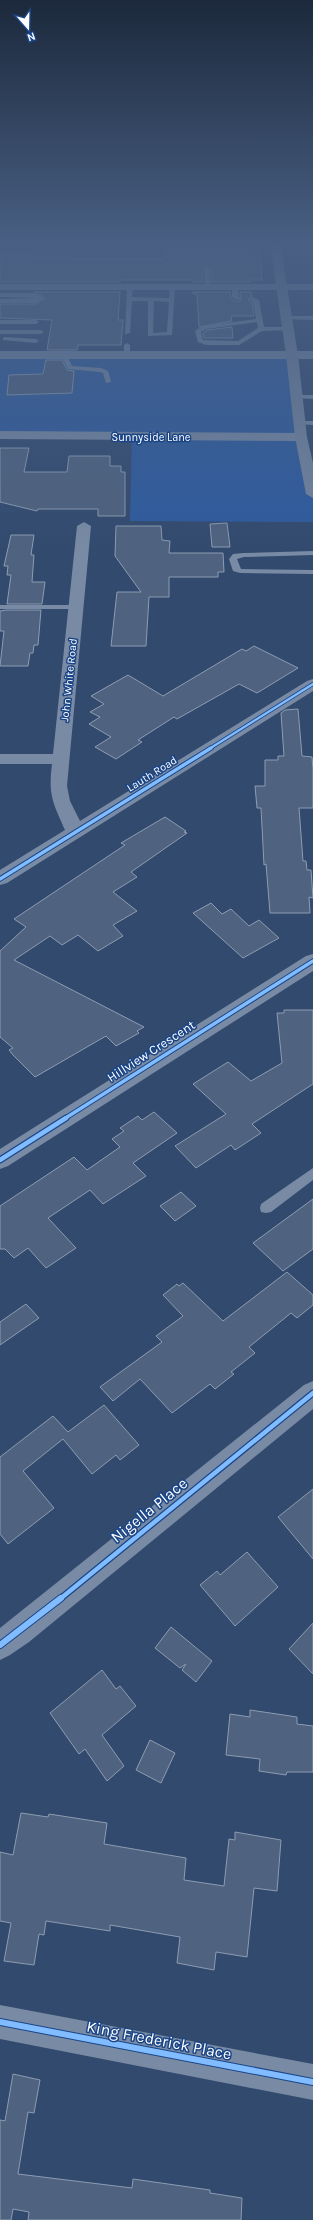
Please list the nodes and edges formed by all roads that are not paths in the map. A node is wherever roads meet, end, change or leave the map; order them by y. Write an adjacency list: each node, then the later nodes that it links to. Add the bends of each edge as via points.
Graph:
1 (290, 346): 3 (street)
2 (0, 355): 5 (street)
3 (292, 355): 4 (street); 5 (street, via 127,351); 7 (street)
4 (313, 355)
5 (64, 356): 6 (lane, via 70,368 106,372)
6 (108, 382)
7 (296, 397): 8 (lane); 10 (street)
8 (313, 397)
9 (313, 423): 10 (lane)
10 (300, 424): 12 (street)
11 (0, 436): 12 (street, Sunnyside Lane)
12 (302, 438): 13 (street)
13 (310, 463): 14 (street)
14 (313, 494)
15 (84, 526): 19 (street, John White Road)
16 (313, 553): 17 (lane, via 244,555 233,559 236,569 240,571)
17 (313, 572)
18 (0, 607): 19 (lane)
19 (76, 607): 22 (street, John White Road)
20 (313, 684): 23 (street, Lauth Road)
21 (0, 759): 22 (street)
22 (60, 759): 23 (street, John White Road, via 60,801)
23 (75, 831): 24 (street, Lauth Road)
24 (0, 879)
25 (313, 961): 26 (street, Hillview Crescent)
26 (0, 1160)
27 (313, 1173): 28 (lane)
28 (266, 1208)
29 (313, 1393): 30 (street, Nigella Place)
30 (0, 1645)
31 (0, 2022): 32 (street, King Frederick Place)
32 (313, 2082)

